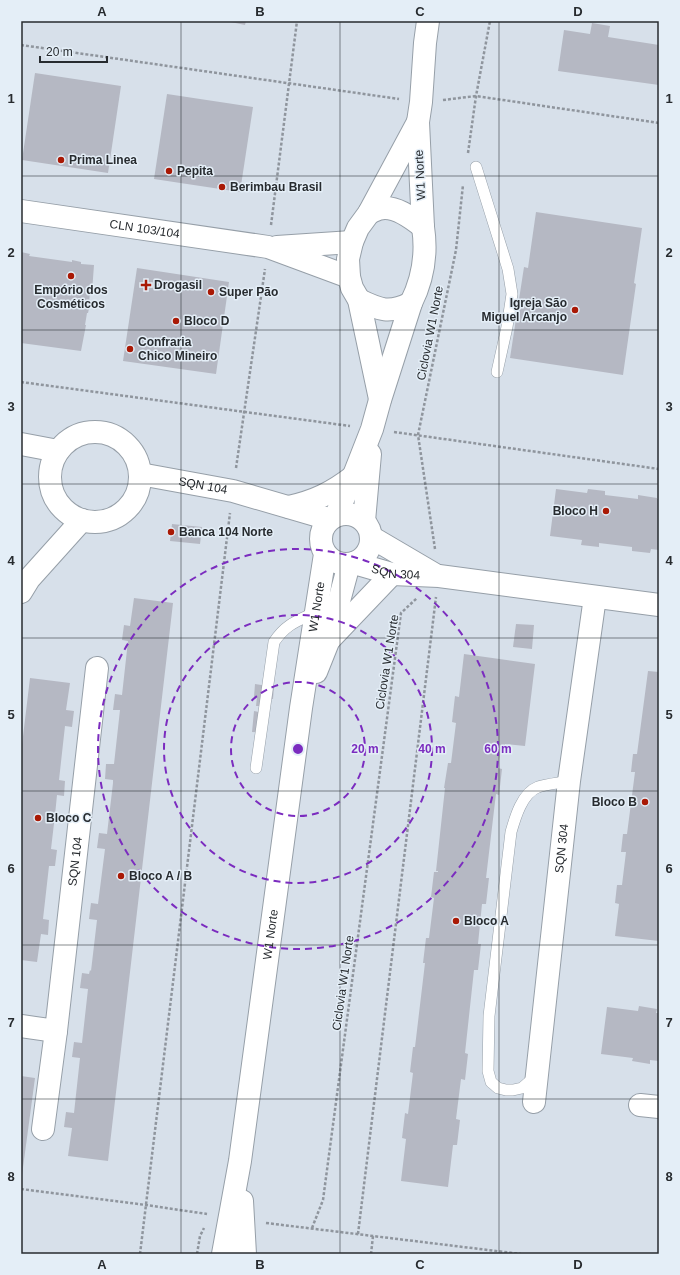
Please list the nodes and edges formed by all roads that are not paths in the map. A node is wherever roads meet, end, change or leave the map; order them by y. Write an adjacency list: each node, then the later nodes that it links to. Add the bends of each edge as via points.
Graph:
1 (423, 21): 3 (street, W1 Norte)
2 (428, 21): 3 (street, W1 Norte)
3 (425, 43): 4 (street, W1 Norte)
4 (419, 112): 7 (street, W1 Norte); 8 (street, W1 Norte)
5 (476, 167): 14 (lane, via 508,269 512,294)
6 (21, 210): 10 (street, CLN 103/104)
7 (369, 213): 8 (street, via 380,208 401,212 413,218); 9 (street)
8 (423, 228): 13 (street, via 425,254 417,291)
9 (352, 242): 10 (street, CLN 103/104); 11 (street, via 348,259)
10 (268, 248): 11 (street, CLN 103/104)
11 (349, 277): 12 (street)
12 (359, 300): 13 (street, via 380,309 392,310); 15 (street)
13 (411, 302): 15 (street)
14 (497, 372)
15 (380, 400): 16 (street)
16 (372, 429): 20 (street); 25 (street)
17 (21, 444): 18 (street)
18 (58, 451): 19 (street, via 68,441 81,435 109,435 122,442 132,452); 23 (street, via 52,464 52,492 69,514)
19 (140, 474): 21 (street, SQN 104, via 233,491); 23 (street, via 137,493 121,514 109,520 96,522)
20 (354, 475): 22 (street, via 324,496); 24 (street)
21 (266, 500): 22 (street, SQN 104); 24 (street, SQN 104)
22 (289, 507): 24 (street, SQN 104)
23 (82, 520): 30 (street)
24 (329, 522): 25 (street, via 343,513 351,514 358,516); 26 (street, via 320,540)
25 (368, 529): 27 (street, via 370,546 367,554); 29 (street, SQN 304)
26 (325, 554): 27 (street, via 337,563); 33 (street, W1 Norte)
27 (351, 564): 28 (street, SQN 304); 34 (street, W1 Norte)
28 (392, 574): 29 (street, SQN 304); 34 (street)
29 (439, 576): 31 (street, SQN 304)
30 (24, 582)
31 (595, 597): 32 (street, SQN 304); 38 (street, SQN 304)
32 (659, 606)
33 (316, 612): 36 (street, W1 Norte); 37 (lane, via 290,624 274,642)
34 (328, 642): 36 (street, W1 Norte)
35 (97, 668): 40 (street, SQN 104)
36 (301, 708): 44 (street, W1 Norte)
37 (256, 768)
38 (569, 781): 41 (street, SQN 304); 41 (lane, via 536,788 525,797 517,811 511,832 489,1016 488,1071 491,1082 498,1088 513,1090 522,1088)
39 (21, 1026): 40 (street)
40 (56, 1031): 43 (street, SQN 104)
41 (538, 1074): 42 (street, SQN 304)
42 (534, 1102)
43 (43, 1129)
44 (240, 1162): 45 (street, W1 Norte); 46 (street, W1 Norte)
45 (223, 1254)
46 (245, 1254)

